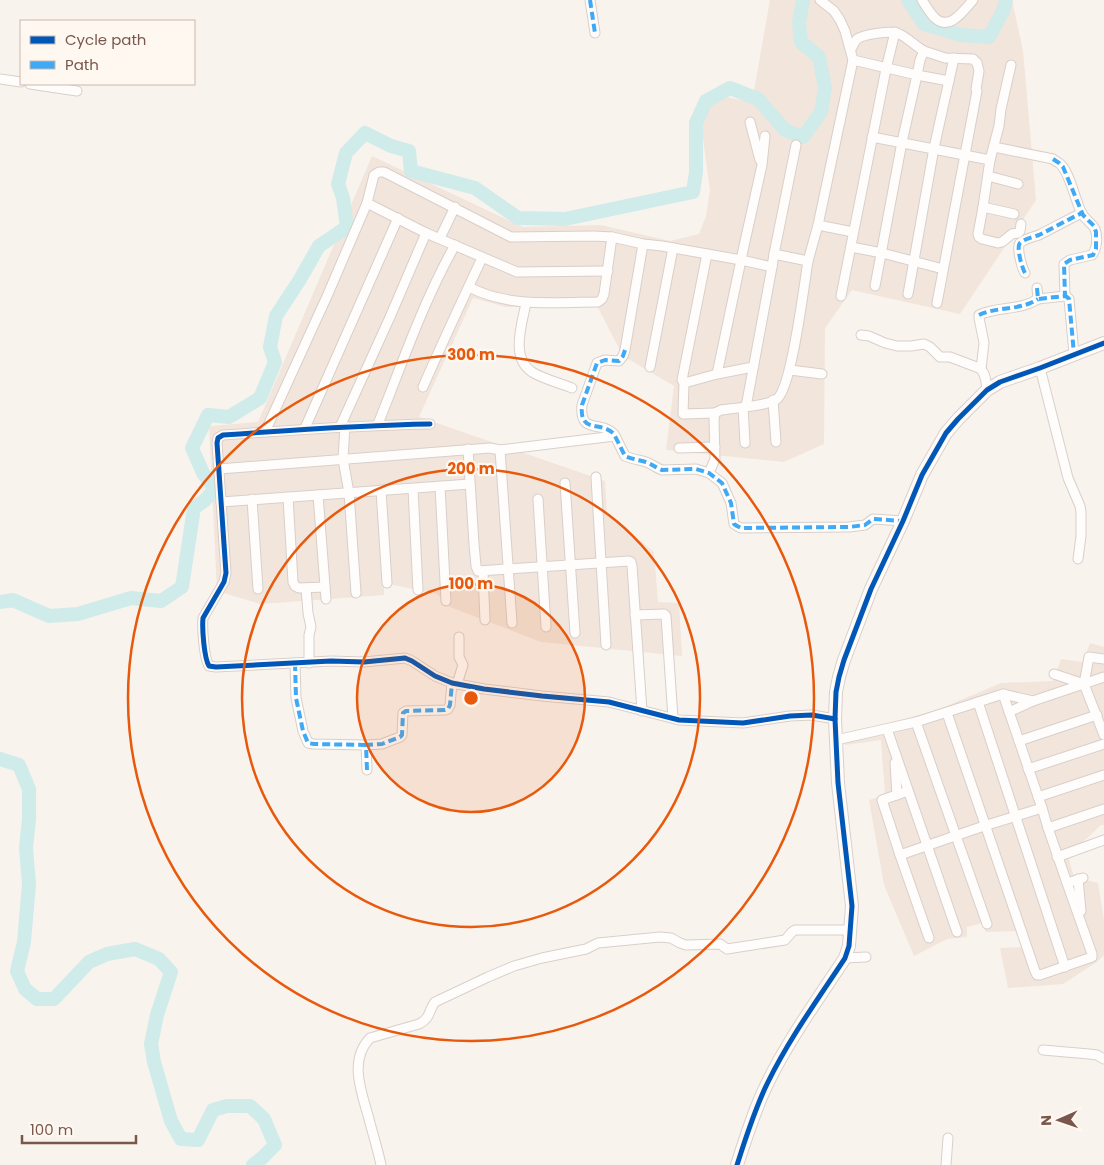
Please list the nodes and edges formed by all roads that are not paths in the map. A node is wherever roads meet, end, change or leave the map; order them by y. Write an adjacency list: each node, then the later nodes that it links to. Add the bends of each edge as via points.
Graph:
1 (590, 0): 6 (street)
2 (820, 0): 7 (street, via 840,20)
3 (922, 0): 4 (street, via 935,19 949,22)
4 (973, 0)
5 (895, 32): 7 (street, via 860,38); 8 (street); 12 (street)
6 (595, 33)
7 (850, 49): 10 (street)
8 (924, 51): 9 (street); 13 (street)
9 (954, 58): 15 (street); 26 (street, via 973,59 980,71)
10 (853, 60): 12 (street); 37 (street)
11 (1011, 65): 24 (street)
12 (886, 69): 13 (street); 21 (street)
13 (917, 75): 15 (street); 22 (street)
14 (0, 79): 16 (street)
15 (948, 81): 25 (street)
16 (20, 82)
17 (37, 85): 18 (street)
18 (76, 91)
19 (750, 122): 28 (street)
20 (765, 136): 28 (street)
21 (872, 136): 22 (street); 40 (street)
22 (902, 142): 25 (street); 47 (street)
23 (796, 145): 49 (street)
24 (994, 147): 27 (street); 34 (street, via 1060,163)
25 (934, 148): 26 (street); 53 (street)
26 (964, 154): 27 (street); 55 (street)
27 (990, 160): 29 (street)
28 (762, 166): 51 (street)
29 (988, 176): 30 (street); 33 (street)
30 (1018, 184)
31 (367, 203): 32 (street, via 374,176 384,172); 36 (street); 88 (street)
32 (455, 207): 41 (street, via 511,237); 42 (street)
33 (983, 207): 35 (street); 38 (street, via 978,234 982,239 1002,242 1018,233)
34 (1082, 213): 57 (street, via 1019,244 1021,263); 63 (street, via 1095,230 1096,249 1092,256 1064,264)
35 (1014, 214)
36 (398, 218): 39 (street); 87 (street)
37 (818, 224): 40 (street); 52 (street)
38 (1021, 224)
39 (426, 232): 42 (street); 86 (street)
40 (853, 232): 45 (street)
41 (612, 237): 43 (street); 56 (street)
42 (440, 238): 44 (street)
43 (643, 244): 46 (street); 89 (street, via 623,356 619,361 597,363 581,411 586,424 607,429)
44 (455, 245): 50 (street); 84 (street, via 431,292)
45 (851, 247): 47 (street); 62 (street)
46 (673, 248): 48 (street); 70 (street)
47 (882, 253): 53 (street); 58 (street)
48 (707, 254): 51 (street); 77 (street, via 682,376)
49 (774, 254): 52 (street); 54 (street)
50 (482, 258): 56 (street, via 517,272); 59 (street)
51 (742, 260): 54 (street); 75 (street)
52 (808, 261): 74 (street)
53 (914, 261): 55 (street); 61 (street)
54 (772, 267): 71 (street)
55 (943, 269): 66 (street)
56 (608, 271): 65 (street, via 604,294 598,302)
57 (1026, 273)
58 (875, 286)
59 (468, 287): 65 (street, via 499,299); 78 (street)
60 (1037, 288): 64 (street)
61 (908, 294)
62 (841, 296)
63 (1065, 296): 64 (street); 69 (street, via 1068,299)
64 (1038, 298): 73 (street, via 1019,307 979,315 984,343)
65 (526, 303): 79 (street, via 518,345 524,364 534,374)
66 (937, 303)
67 (861, 335): 73 (street, via 898,346 928,345 940,357 950,357)
68 (1104, 343): 69 (street)
69 (1074, 354): 72 (street)
70 (650, 368)
71 (753, 368): 75 (street); 82 (street)
72 (1040, 368): 80 (street); 112 (street, via 1068,478 1080,506)
73 (981, 369): 80 (street)
74 (790, 370): 76 (street); 81 (street, via 783,391)
75 (717, 374): 77 (street)
76 (822, 374)
77 (684, 382): 83 (street, via 683,414)
78 (423, 387)
79 (572, 388)
80 (987, 390): 111 (street, via 946,433 922,475)
81 (773, 400): 82 (street); 90 (street)
82 (745, 407): 83 (street, via 721,410); 91 (street)
83 (715, 414): 92 (street)
84 (378, 424): 85 (street); 86 (street)
85 (430, 424)
86 (342, 426): 87 (street); 96 (street)
87 (305, 428): 88 (street)
88 (266, 432): 97 (street, via 220,436 217,443)
89 (615, 436): 95 (street); 98 (street, via 629,458 648,462 662,470 696,469)
90 (776, 442)
91 (746, 443)
92 (715, 447): 93 (street); 98 (street)
93 (679, 448)
94 (468, 449): 95 (street); 96 (street); 101 (street)
95 (500, 450): 116 (street)
96 (343, 459): 97 (street); 105 (street)
97 (218, 469): 110 (street)
98 (709, 473): 111 (street, via 722,483 731,503 734,524 741,528 849,527 865,525 873,519)
99 (596, 477): 113 (street)
100 (565, 483): 114 (street)
101 (470, 484): 102 (street); 117 (street, via 476,566 478,572)
102 (440, 486): 103 (street); 125 (street)
103 (413, 489): 104 (street); 122 (street)
104 (382, 490): 105 (street); 118 (street)
105 (349, 493): 106 (street); 123 (street)
106 (318, 495): 107 (street); 119 (street)
107 (288, 497): 109 (street); 120 (street, via 294,582 295,586)
108 (538, 499): 115 (street)
109 (252, 500): 110 (street); 121 (street)
110 (221, 502): 134 (street, via 226,573 203,618 207,664 212,668)
111 (903, 521): 148 (street, via 870,589 844,660 836,692)
112 (1078, 559)
113 (602, 563): 114 (street); 126 (street, via 631,562); 132 (street)
114 (570, 564): 115 (street); 130 (street)
115 (542, 567): 116 (street); 129 (street)
116 (508, 569): 117 (street); 128 (street)
117 (483, 572): 127 (street)
118 (386, 583)
119 (325, 587): 120 (street); 124 (street)
120 (306, 588): 135 (street, via 311,627)
121 (258, 589)
122 (418, 590)
123 (356, 593)
124 (326, 600)
125 (446, 601)
126 (635, 615): 143 (street); 147 (street, via 666,616)
127 (485, 620)
128 (512, 623)
129 (546, 628)
130 (575, 633)
131 (459, 637): 138 (street, via 459,657 463,666)
132 (606, 644)
133 (1104, 659): 139 (street, via 1088,657)
134 (294, 663): 135 (street); 155 (street, via 296,698 308,743)
135 (309, 663): 138 (street, via 405,658)
136 (1054, 674): 139 (street)
137 (1104, 677): 139 (street)
138 (454, 684): 143 (street, via 609,702); 155 (street, via 448,709 406,711 400,737 382,744)
139 (1084, 684): 141 (street); 146 (street)
140 (1003, 694): 141 (street); 142 (street); 144 (street)
141 (1033, 701): 144 (street)
142 (978, 702): 145 (street); 165 (street)
143 (642, 711): 147 (street)
144 (1009, 712): 153 (street)
145 (947, 713): 149 (street); 166 (street)
146 (1097, 715): 151 (street); 153 (street)
147 (673, 718): 148 (street, via 743,722 790,716)
148 (835, 719): 152 (street)
149 (916, 722): 150 (street); 168 (street)
150 (887, 729): 152 (street); 156 (street)
151 (1104, 735)
152 (836, 740): 176 (street, via 852,906)
153 (1019, 741): 157 (street)
154 (1104, 744): 157 (street)
155 (366, 745): 158 (street)
156 (895, 752): 160 (street); 161 (street)
157 (1028, 769): 162 (street)
158 (367, 770)
159 (1104, 775): 162 (street)
160 (908, 791): 161 (street); 170 (street)
161 (897, 795): 171 (street, via 882,800)
162 (1038, 797): 163 (street)
163 (1042, 808): 165 (street); 167 (street)
164 (1104, 809): 167 (street)
165 (1015, 817): 166 (street); 181 (street)
166 (984, 826): 168 (street); 181 (street, via 1037,975)
167 (1048, 828): 172 (street)
168 (955, 836): 170 (street); 174 (street)
169 (1104, 840): 172 (street)
170 (927, 846): 171 (street); 177 (street)
171 (900, 854): 178 (street)
172 (1057, 857): 173 (street)
173 (1067, 883): 175 (street); 175 (street, via 1080,878)
174 (987, 924)
175 (1082, 924): 181 (street, via 1092,958)
176 (851, 930): 180 (street); 185 (street, via 796,930 785,940 727,949 720,944 686,945 660,937 598,943 586,949 514,966 435,1002 424,1022 370,1038 360,1054 359,1084)
177 (957, 932)
178 (929, 938)
179 (866, 957): 180 (street)
180 (845, 958): 186 (street, via 768,1080)
181 (1065, 967)
182 (1043, 1050): 183 (street, via 1097,1055)
183 (1104, 1059)
184 (948, 1138): 187 (street)
185 (381, 1165)
186 (737, 1165)
187 (946, 1165)

